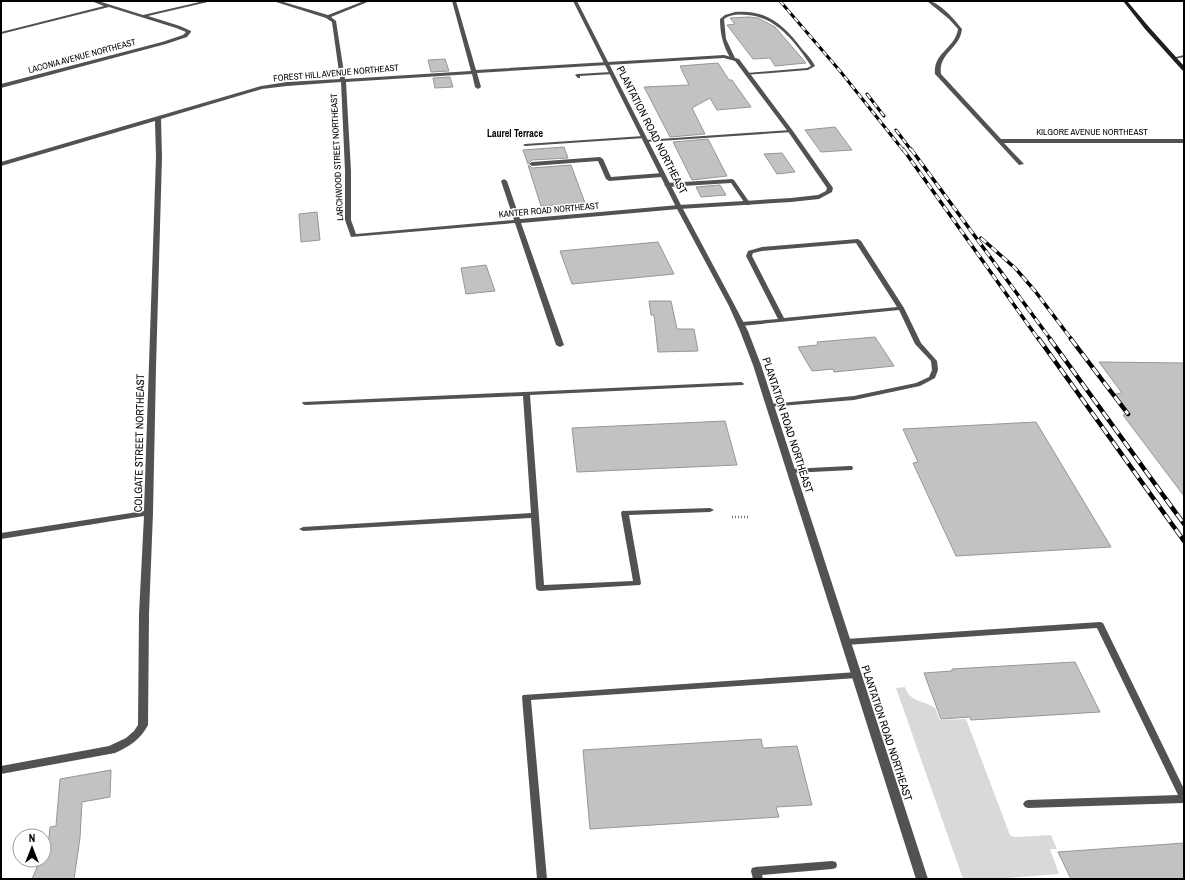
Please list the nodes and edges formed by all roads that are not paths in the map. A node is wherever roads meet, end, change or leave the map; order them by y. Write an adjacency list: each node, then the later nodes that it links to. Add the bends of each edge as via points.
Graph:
1 (93, 1): 9 (street)
2 (210, 1): 10 (street)
3 (275, 1): 11 (street)
4 (368, 1): 11 (street)
5 (454, 1): 18 (street)
6 (574, 1): 16 (street, PLANTATION ROAD NORTHEAST)
7 (929, 1): 28 (street, via 951,18 960,29 959,38 938,62 938,74)
8 (1125, 1): 15 (main road)
9 (108, 6): 10 (street); 12 (street)
10 (142, 16): 23 (street, LACONIA AVENUE NORTHEAST, via 190,32 167,42)
11 (328, 17): 22 (street, LARCHWOOD STREET NORTHEAST, via 334,21)
12 (1, 33)
13 (1184, 56): 15 (street)
14 (733, 58): 16 (street, FOREST HILL AVENUE NORTHEAST, via 716,56); 20 (street); 20 (lane, via 724,41 722,19 737,13 758,14 774,21 813,66 808,69)
15 (1174, 58): 17 (main road)
16 (606, 63): 18 (street, FOREST HILL AVENUE NORTHEAST); 19 (street, PLANTATION ROAD NORTHEAST)
17 (1184, 69)
18 (473, 72): 22 (street, FOREST HILL AVENUE NORTHEAST); 24 (street)
19 (611, 73): 21 (lane, via 577,75); 27 (street, PLANTATION ROAD NORTHEAST)
20 (747, 74): 26 (street)
21 (578, 77)
22 (343, 80): 25 (street, FOREST HILL AVENUE NORTHEAST, via 272,86); 40 (street, LARCHWOOD STREET NORTHEAST, via 348,220)
23 (1, 86)
24 (478, 87)
25 (158, 119): 31 (street, FOREST HILL AVENUE NORTHEAST); 52 (street, COLGATE STREET NORTHEAST)
26 (790, 131): 27 (lane); 37 (street, KANTER ROAD NORTHEAST, via 830,188 829,192 819,197)
27 (644, 139): 30 (lane); 34 (street, PLANTATION ROAD NORTHEAST)
28 (1000, 141): 29 (street, KILGORE AVENUE NORTHEAST); 33 (street)
29 (1184, 141)
30 (525, 145)
31 (1, 164)
32 (532, 164): 34 (lane, via 600,159 609,179)
33 (1021, 164)
34 (662, 175): 36 (street, PLANTATION ROAD NORTHEAST)
35 (504, 181): 39 (street)
36 (667, 185): 37 (lane, via 732,181); 38 (street, PLANTATION ROAD NORTHEAST)
37 (748, 204): 38 (street, KANTER ROAD NORTHEAST)
38 (679, 207): 39 (street, KANTER ROAD NORTHEAST); 43 (street, PLANTATION ROAD NORTHEAST)
39 (518, 222): 40 (street, KANTER ROAD NORTHEAST); 44 (street)
40 (353, 236)
41 (901, 308): 42 (lane); 42 (lane, via 858,241 750,252 749,256); 48 (lane, via 918,344 934,361 935,370 932,378 918,385 854,398)
42 (782, 320): 43 (lane)
43 (741, 324): 48 (street, PLANTATION ROAD NORTHEAST)
44 (560, 345)
45 (741, 384): 46 (lane)
46 (526, 393): 47 (lane); 53 (lane)
47 (305, 403)
48 (770, 406): 50 (street, PLANTATION ROAD NORTHEAST)
49 (849, 468): 50 (lane)
50 (791, 471): 56 (street, PLANTATION ROAD NORTHEAST)
51 (710, 510): 53 (lane, via 625,513 637,583 540,588)
52 (149, 513): 55 (street); 58 (street, COLGATE STREET NORTHEAST, via 145,586 144,725 139,733 126,743 111,750)
53 (535, 515): 54 (lane)
54 (303, 529)
55 (1, 536)
56 (846, 642): 57 (street, PLANTATION ROAD NORTHEAST); 59 (lane, via 1100,625)
57 (857, 675): 62 (lane, via 526,697); 64 (street, PLANTATION ROAD NORTHEAST)
58 (1, 770)
59 (1184, 799): 60 (lane)
60 (1028, 804)
61 (832, 864): 63 (lane, via 756,871)
62 (542, 879)
63 (758, 879)
64 (922, 879)

